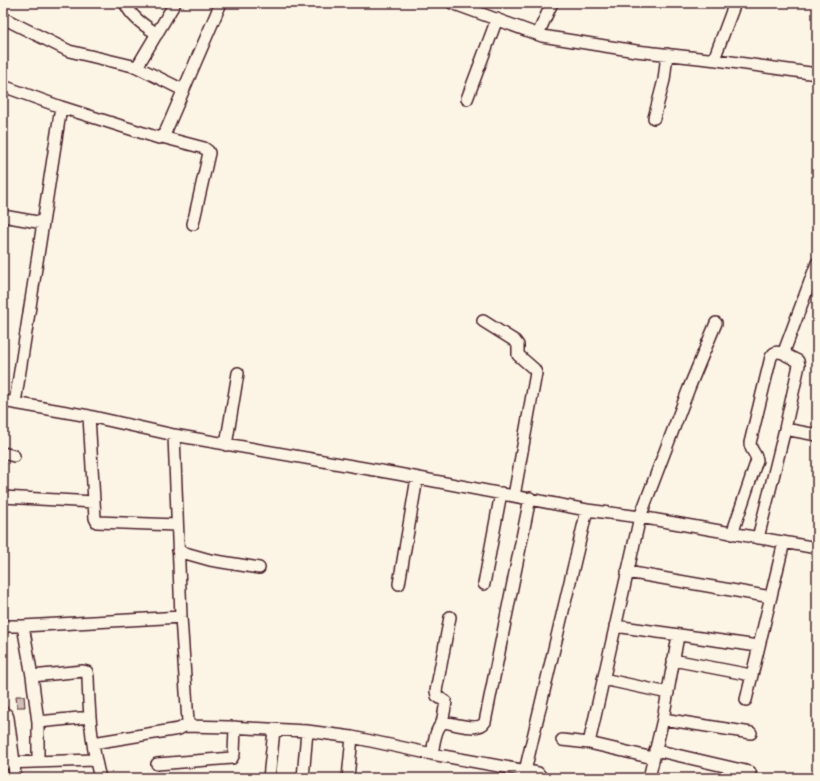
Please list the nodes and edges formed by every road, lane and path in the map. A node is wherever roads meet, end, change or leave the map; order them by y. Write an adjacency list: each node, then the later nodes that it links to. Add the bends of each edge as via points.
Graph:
1 (126, 3): 9 (street, via 135,18)
2 (174, 3): 9 (street)
3 (221, 3): 16 (street)
4 (452, 3): 8 (street)
5 (552, 3): 10 (street)
6 (735, 3): 12 (street)
7 (3, 18): 13 (street, via 69,52)
8 (496, 19): 10 (street); 17 (street)
9 (157, 34): 13 (street)
10 (538, 34): 11 (street)
11 (667, 54): 12 (street); 19 (street, via 664,80)
12 (714, 59): 14 (street)
13 (137, 68): 16 (street)
14 (817, 74)
15 (3, 86): 18 (street)
16 (183, 90): 20 (street)
17 (467, 99)
18 (61, 107): 20 (street, via 157,138); 22 (street)
19 (654, 118)
20 (162, 137): 23 (street, via 208,151)
21 (3, 216): 22 (street)
22 (43, 223): 30 (street)
23 (193, 224)
24 (817, 263): 27 (street, via 785,349)
25 (483, 321): 40 (street, via 514,341 518,346 518,355 536,373)
26 (716, 323): 45 (street)
27 (786, 354): 32 (street, via 799,365); 47 (street, via 776,352 771,357 750,444 750,449 757,460)
28 (238, 373): 35 (street)
29 (3, 401): 30 (street)
30 (15, 403): 31 (street)
31 (89, 416): 33 (street); 43 (street)
32 (786, 429): 34 (street); 48 (street)
33 (174, 436): 35 (street); 46 (street)
34 (817, 436)
35 (226, 445): 38 (street)
36 (3, 453): 37 (street)
37 (14, 456)
38 (417, 478): 39 (street); 54 (street)
39 (501, 494): 40 (street); 55 (street)
40 (514, 496): 42 (street)
41 (3, 497): 43 (street)
42 (530, 498): 44 (street); 74 (street, via 485,722 476,728)
43 (94, 502): 46 (street, via 95,520 100,523)
44 (587, 510): 45 (street); 90 (street)
45 (640, 517): 47 (street); 53 (street)
46 (176, 525): 51 (street)
47 (732, 534): 48 (street)
48 (758, 538): 49 (street)
49 (784, 542): 50 (street); 56 (street)
50 (817, 548)
51 (178, 551): 52 (street, via 210,560); 58 (street)
52 (259, 568)
53 (627, 572): 56 (street); 61 (street)
54 (399, 584)
55 (484, 584)
56 (771, 597): 63 (street)
57 (450, 616): 74 (street, via 436,691 437,696 446,702)
58 (181, 617): 60 (street); 75 (street, via 188,719)
59 (3, 626): 60 (street)
60 (23, 626): 66 (street)
61 (615, 626): 62 (street); 67 (street)
62 (678, 636): 63 (street); 64 (street)
63 (758, 646): 65 (street)
64 (673, 660): 65 (street); 68 (street)
65 (751, 675): 69 (street)
66 (32, 676): 71 (street, via 86,672); 73 (street)
67 (603, 679): 68 (street); 83 (street)
68 (668, 693): 72 (street)
69 (746, 700)
70 (3, 712): 87 (street, via 8,718)
71 (90, 716): 73 (street); 82 (street)
72 (663, 719): 79 (street); 85 (street)
73 (38, 722): 88 (street)
74 (442, 723): 84 (street, via 438,728)
75 (184, 726): 76 (street); 82 (street, via 179,729)
76 (235, 727): 77 (street); 89 (street, via 232,758)
77 (274, 730): 78 (street); 94 (street)
78 (307, 731): 80 (street); 95 (street)
79 (751, 733)
80 (352, 737): 84 (street); 96 (street)
81 (562, 740): 83 (street)
82 (93, 743): 86 (street)
83 (589, 744): 85 (street)
84 (432, 754): 90 (street)
85 (654, 754): 91 (street); 98 (street)
86 (95, 760): 88 (street); 93 (street)
87 (9, 762): 88 (street); 92 (street)
88 (38, 762)
89 (157, 764)
90 (524, 771): 97 (street, via 538,773)
91 (750, 772)
92 (15, 778)
93 (100, 778)
94 (269, 778)
95 (303, 778)
96 (348, 778)
97 (542, 778)
98 (649, 778)

